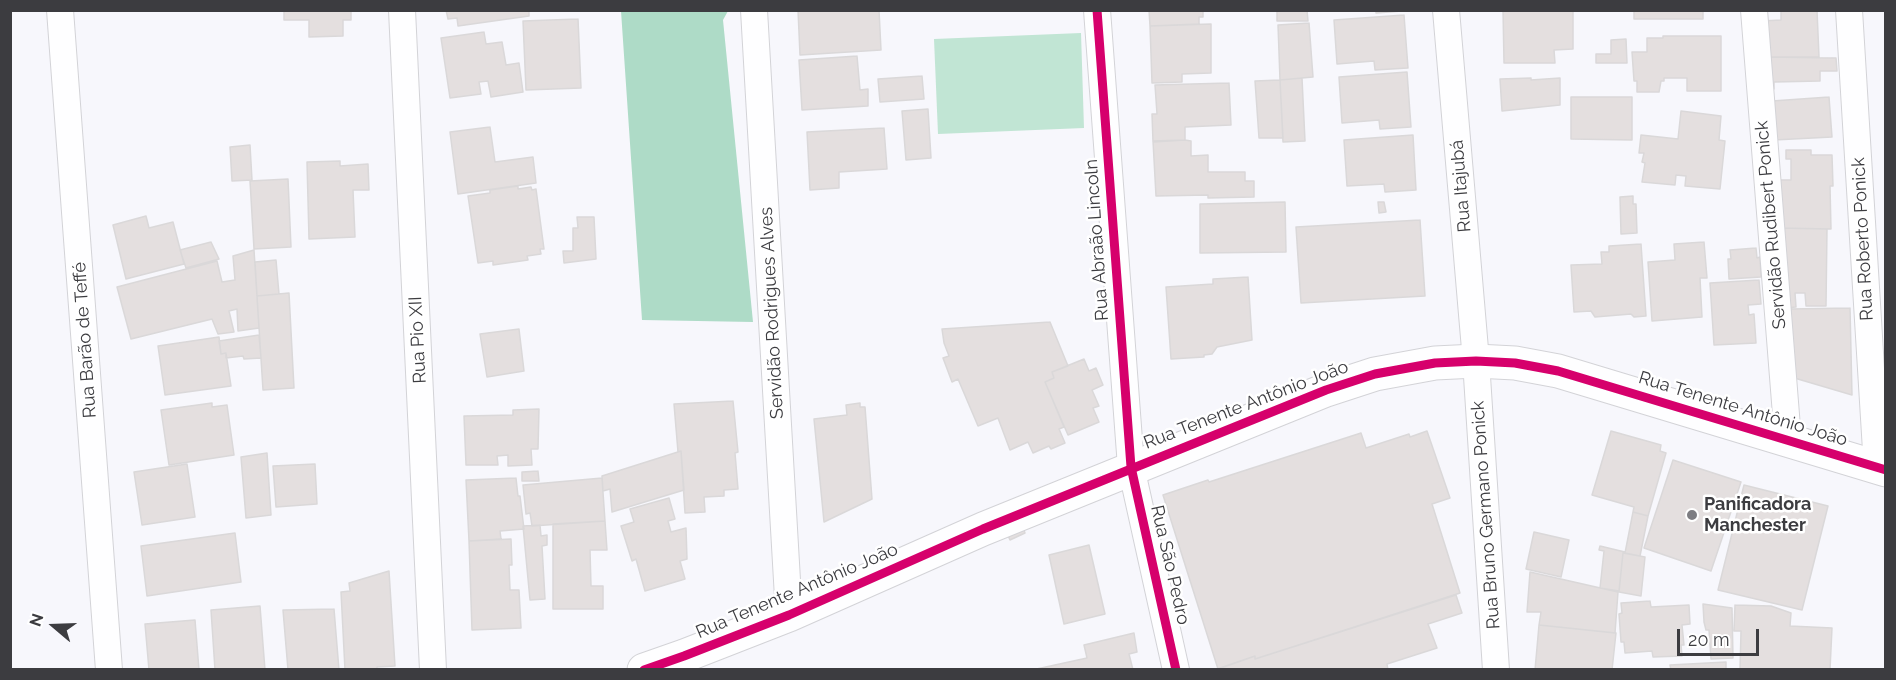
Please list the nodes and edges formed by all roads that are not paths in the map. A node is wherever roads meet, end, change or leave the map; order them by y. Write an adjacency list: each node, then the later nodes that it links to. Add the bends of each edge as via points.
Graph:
1 (60, 10): 13 (street, Rua Barão de Teffé)
2 (402, 10): 14 (street, Rua Pio XII)
3 (754, 10): 12 (street, Servidão Rodrigues Alves)
4 (1096, 10): 10 (street, Rua Abraão Lincoln)
5 (1446, 10): 8 (street, Rua Itajubá)
6 (1754, 10): 9 (street, Servidão Rudibert Ponick)
7 (1849, 10): 11 (street, Rua Roberto Ponick)
8 (1476, 361): 9 (main road, Rua Tenente Antônio João, via 1558,371); 10 (main road, Rua Tenente Antônio João, via 1435,363 1355,380); 17 (street, Rua Bruno Germano Ponick)
9 (1788, 440): 11 (main road, Rua Tenente Antônio João)
10 (1131, 467): 12 (main road, Rua Tenente Antônio João); 16 (street, Rua São Pedro)
11 (1881, 468)
12 (789, 615): 15 (main road, Rua Tenente Antônio João)
13 (110, 669)
14 (433, 669)
15 (644, 669)
16 (1176, 669)
17 (1496, 669)

